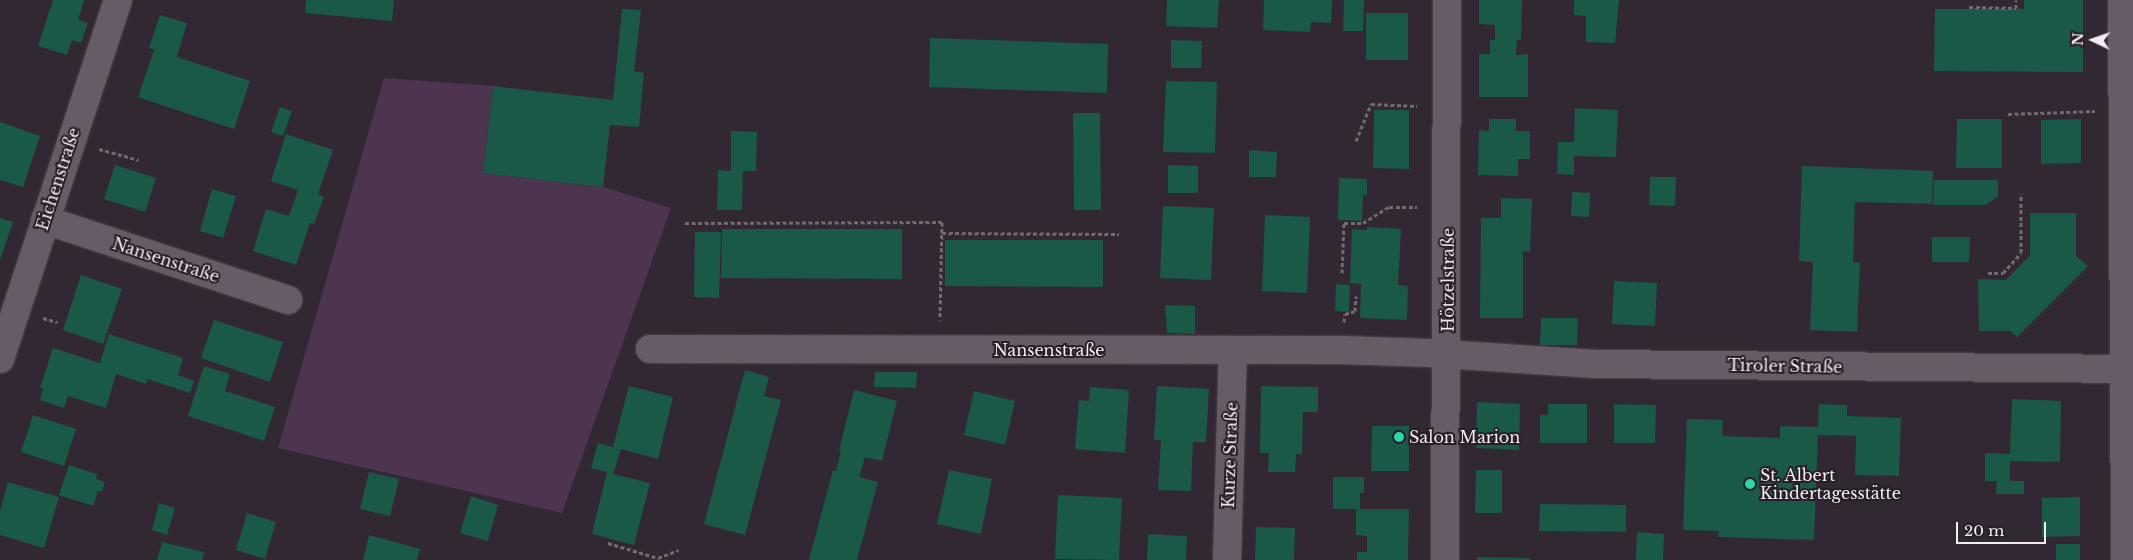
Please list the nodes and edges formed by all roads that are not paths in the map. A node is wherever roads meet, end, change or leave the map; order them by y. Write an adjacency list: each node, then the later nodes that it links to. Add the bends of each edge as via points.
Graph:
1 (118, 0): 4 (street, Eichenstraße)
2 (1448, 0): 8 (street, Hötzelstraße)
3 (2122, 0): 10 (street)
4 (45, 220): 5 (street, Nansenstraße); 9 (street, Eichenstraße)
5 (288, 300)
6 (650, 349): 7 (street, Nansenstraße)
7 (1233, 350): 8 (street, Nansenstraße, via 1343,350); 11 (street, Kurze Straße)
8 (1447, 356): 10 (street, Tiroler Straße, via 1595,364); 12 (street, Hötzelstraße)
9 (0, 359)
10 (2128, 369): 13 (street)
11 (1226, 560)
12 (1445, 560)
13 (2126, 560)

